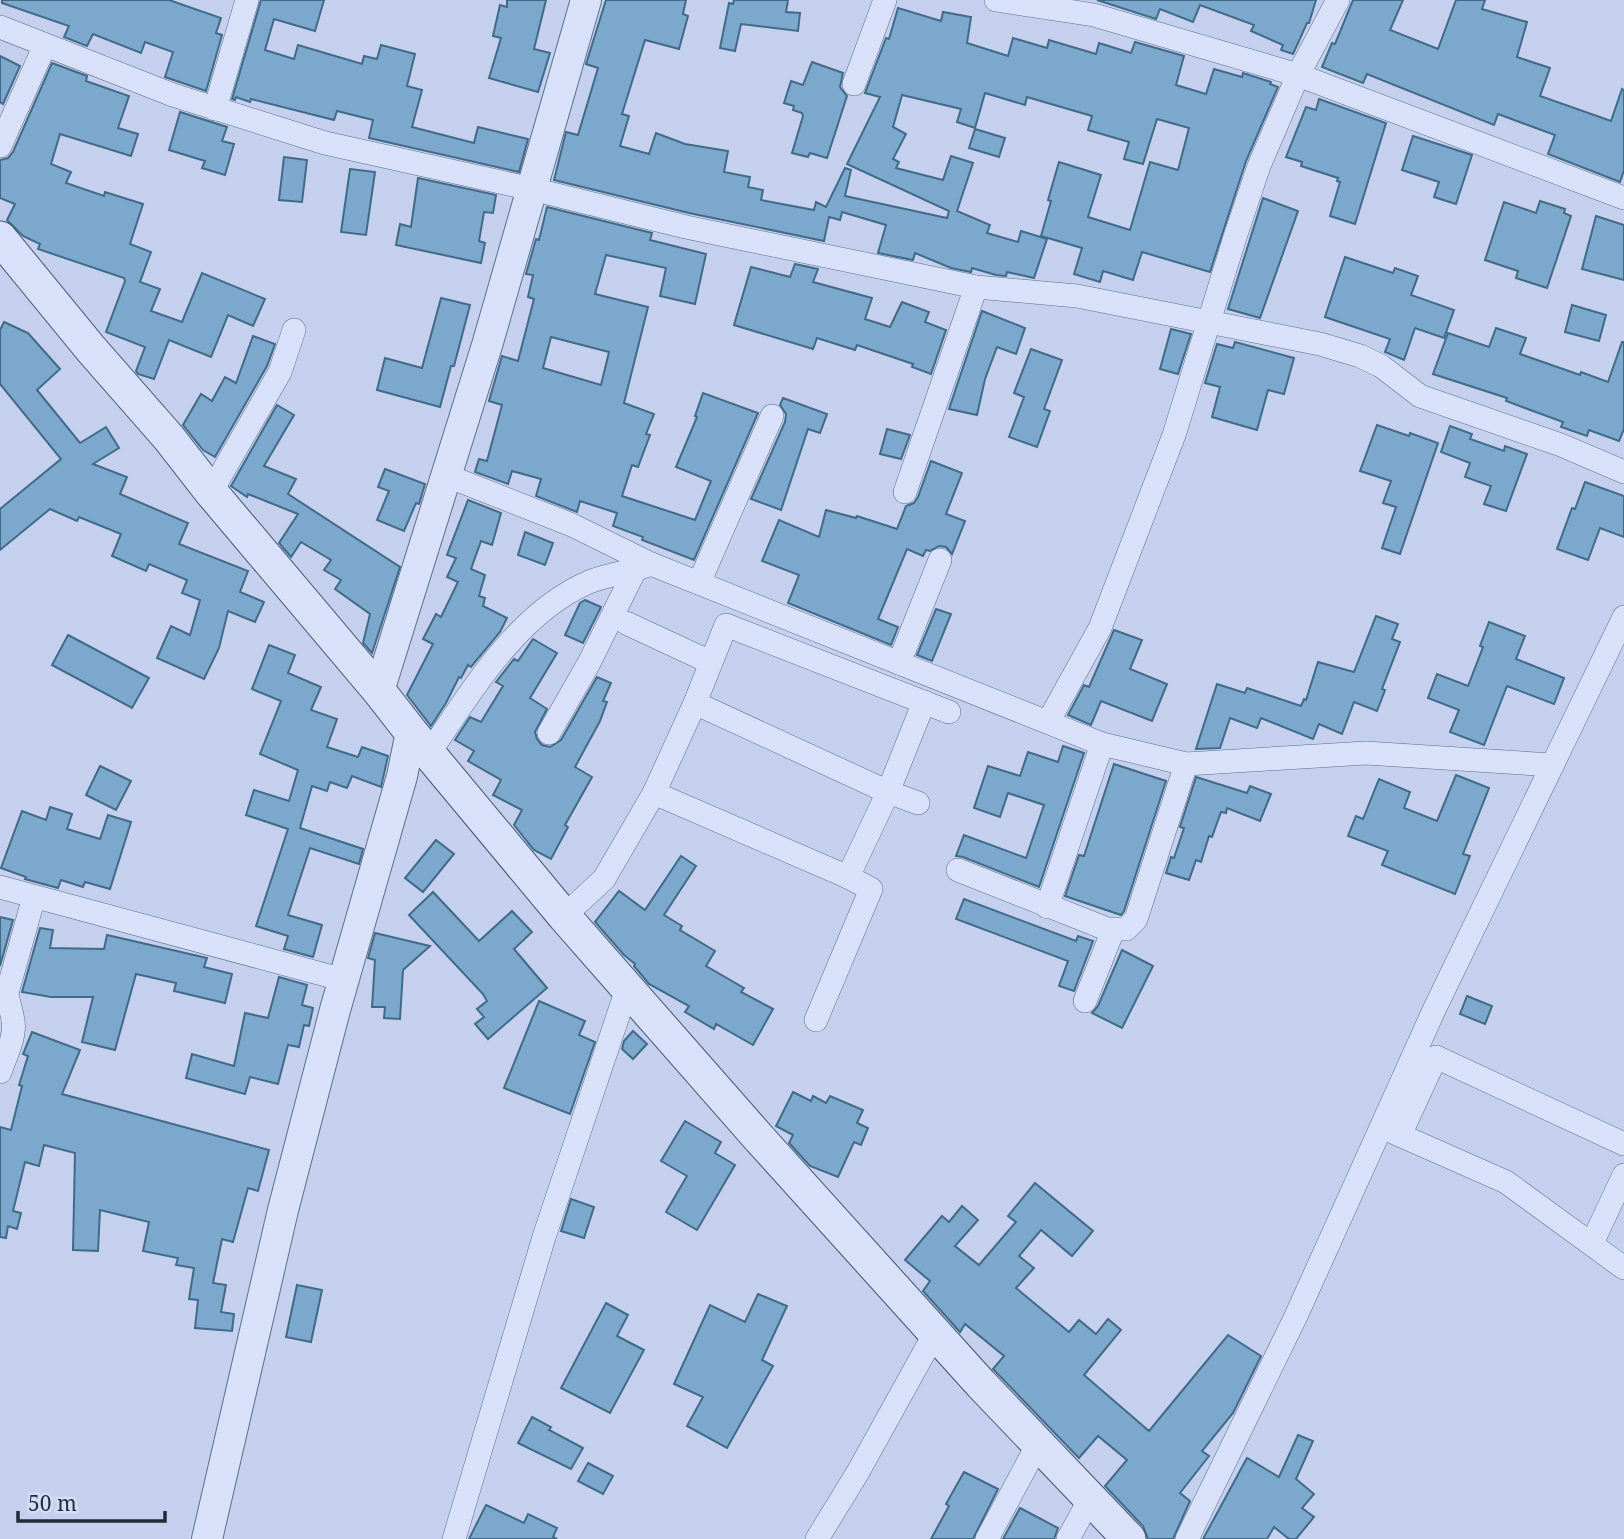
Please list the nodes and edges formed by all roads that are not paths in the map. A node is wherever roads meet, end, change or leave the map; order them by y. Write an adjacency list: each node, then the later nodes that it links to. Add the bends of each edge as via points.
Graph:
1 (247, 0): 10 (street)
2 (586, 0): 12 (street)
3 (885, 0): 9 (street)
4 (996, 0): 8 (street, via 1094,15)
5 (1338, 0): 8 (street)
6 (0, 27): 7 (street)
7 (45, 45): 10 (street); 11 (street)
8 (1298, 75): 13 (street); 16 (street, via 1259,166)
9 (854, 84)
10 (215, 109): 12 (street, via 325,143)
11 (0, 146)
12 (532, 188): 15 (street, via 686,227); 20 (street)
13 (1624, 198)
14 (0, 238): 21 (main road)
15 (976, 287): 16 (street, via 1077,296); 22 (street)
16 (1209, 321): 19 (street, via 1360,356 1420,396); 34 (street, via 1174,435 1100,628)
17 (294, 330): 21 (street, via 279,372)
18 (772, 416): 25 (street)
19 (1624, 472)
20 (445, 475): 24 (street, via 572,525); 30 (street)
21 (211, 492): 30 (main road)
22 (905, 492)
23 (940, 560): 29 (street)
24 (643, 567): 25 (street); 35 (street); 36 (street, via 589,582 542,612)
25 (699, 583): 29 (street)
26 (1624, 617): 39 (street)
27 (626, 623): 28 (street)
28 (710, 662): 31 (street, via 726,625); 32 (street)
29 (899, 663): 34 (street)
30 (379, 691): 36 (main road)
31 (924, 702): 33 (street); 40 (street)
32 (695, 703): 40 (street); 41 (street)
33 (949, 712)
34 (1048, 722): 37 (street)
35 (549, 733)
36 (420, 742): 48 (main road); 50 (street, via 402,776)
37 (1102, 744): 38 (street); 47 (street)
38 (1186, 764): 39 (street, via 1366,753); 49 (street, via 1136,919 1126,929)
39 (1552, 765): 55 (street, via 1440,998)
40 (888, 792): 42 (street); 44 (street)
41 (654, 793): 44 (street); 48 (street, via 604,879)
42 (918, 803)
43 (958, 870): 47 (street)
44 (848, 877): 53 (street, via 871,889)
45 (0, 887): 46 (street)
46 (34, 897): 50 (street); 54 (street, via 8,993 14,1023)
47 (1047, 907): 49 (street)
48 (564, 916): 51 (main road)
49 (1113, 930): 52 (street)
50 (344, 980): 63 (street, via 254,1332)
51 (627, 989): 60 (main road); 64 (street, via 544,1237)
52 (1084, 1001)
53 (816, 1020)
54 (0, 1072)
55 (1391, 1131): 56 (street, via 1436,1057); 58 (street, via 1506,1182); 69 (street)
56 (1624, 1144)
57 (1624, 1175): 58 (street)
58 (1592, 1243): 59 (street)
59 (1624, 1268)
60 (935, 1333): 61 (main road); 65 (street)
61 (1038, 1444): 62 (main road); 66 (street)
62 (1091, 1497): 67 (street); 68 (main road)
63 (207, 1539)
64 (454, 1539)
65 (817, 1539)
66 (987, 1539)
67 (1068, 1539)
68 (1129, 1539)
69 (1187, 1539)

